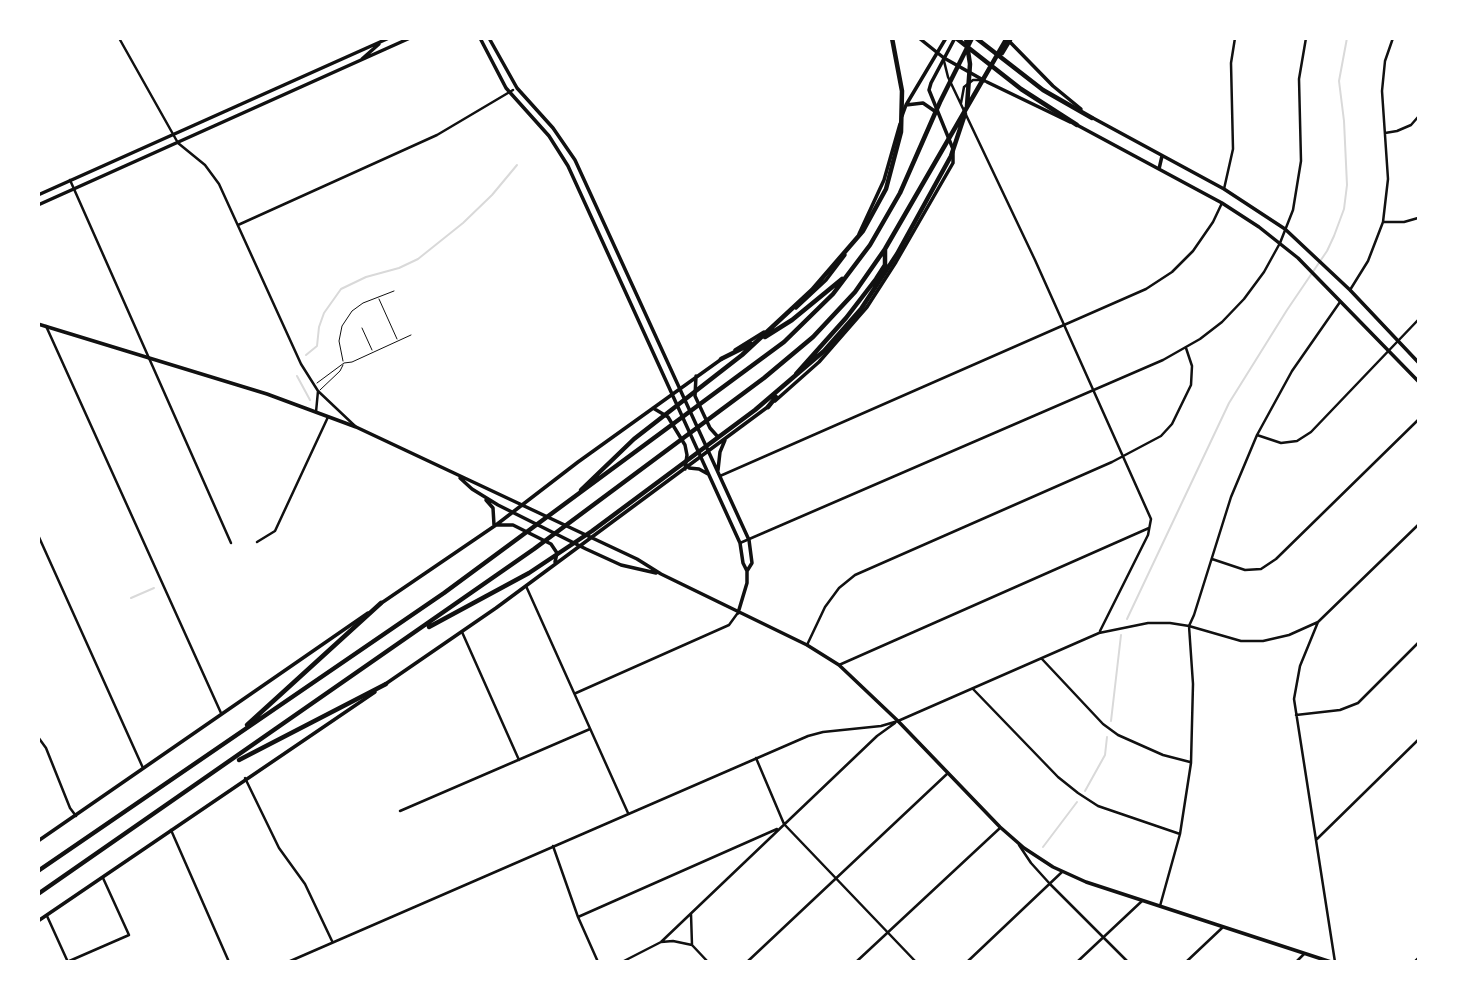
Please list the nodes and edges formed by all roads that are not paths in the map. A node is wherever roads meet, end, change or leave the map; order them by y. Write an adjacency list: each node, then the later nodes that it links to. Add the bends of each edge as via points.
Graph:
1 (119, 38): 34 (street)
2 (392, 38): 16 (main road); 17 (main road)
3 (410, 38): 17 (main road)
4 (480, 38): 24 (main road)
5 (489, 38): 39 (main road, via 517,88 566,145)
6 (892, 38): 95 (highway, via 902,91 901,132 886,189 863,231 812,290 742,355 647,428)
7 (919, 38): 18 (main road)
8 (946, 38): 18 (main road)
9 (956, 38): 19 (main road); 32 (highway)
10 (967, 38): 119 (highway, via 969,95 957,142 897,254 847,326 800,374 592,531 529,573)
11 (974, 38): 31 (highway, via 1054,97); 52 (highway, via 886,220)
12 (1009, 38): 23 (highway); 31 (main road, via 1053,86)
13 (1235, 38): 42 (street, via 1233,149)
14 (1306, 38): 49 (street, via 1299,79 1300,175)
15 (1393, 38): 33 (street, via 1382,91)
16 (380, 43): 20 (main road); 21 (main road)
17 (396, 45): 20 (main road)
18 (937, 54): 19 (main road); 27 (main road)
19 (944, 58): 23 (main road); 28 (street); 29 (main road, via 929,90)
20 (362, 60): 22 (main road)
21 (322, 69): 22 (main road); 25 (main road)
22 (325, 76): 26 (main road)
23 (985, 80): 28 (street, via 968,83 962,92); 32 (main road); 51 (highway)
24 (511, 91): 40 (main road, via 549,136); 48 (street, via 430,139)
25 (261, 96): 26 (main road); 34 (main road)
26 (264, 104): 35 (main road)
27 (906, 105): 29 (main road, via 923,103); 69 (main road, via 876,201 840,262 785,317)
28 (962, 106): 60 (street)
29 (938, 114): 79 (main road, via 953,149 953,163 896,262 845,334)
30 (1419, 117): 33 (street, via 1411,125)
31 (1092, 118): 36 (main road)
32 (1077, 125): 37 (main road)
33 (1385, 132): 47 (street, via 1388,179)
34 (173, 135): 35 (street); 38 (main road)
35 (178, 142): 41 (main road); 48 (street, via 213,175)
36 (1162, 156): 37 (main road); 42 (main road)
37 (1159, 169): 44 (main road)
38 (70, 180): 41 (street); 43 (main road)
39 (586, 184): 40 (main road); 75 (main road)
40 (579, 188): 78 (main road)
41 (74, 189): 45 (main road); 68 (street)
42 (1224, 189): 49 (main road)
43 (38, 195)
44 (1222, 202): 50 (main road); 60 (street, via 1193,251 1172,272 1146,289)
45 (38, 205)
46 (1419, 218): 47 (street)
47 (1383, 222): 53 (street, via 1368,261)
48 (238, 225): 74 (street)
49 (1285, 229): 50 (street); 53 (main road)
50 (1280, 243): 56 (main road); 65 (street, via 1237,307)
51 (885, 249): 79 (highway, via 885,265 876,279); 119 (highway, via 855,292 781,365)
52 (851, 272): 69 (highway, via 774,332); 95 (highway, via 802,327 769,355)
53 (1350, 290): 64 (main road)
54 (394, 291): 55 (lane)
55 (377, 297): 63 (lane); 71 (lane, via 352,311 342,326 339,341)
56 (1341, 301): 66 (main road); 85 (street, via 1292,371)
57 (1419, 320): 64 (street)
58 (38, 324): 59 (main road)
59 (46, 326): 68 (main road); 127 (street)
60 (1064, 326): 77 (street); 91 (street)
61 (362, 328): 67 (lane)
62 (411, 334): 63 (lane)
63 (398, 340): 67 (lane)
64 (1398, 340): 66 (street); 70 (main road)
65 (1185, 348): 77 (street); 88 (street, via 1192,381 1174,420 1157,439)
66 (1388, 350): 73 (main road); 85 (street, via 1311,432 1297,441 1281,443)
67 (372, 352): 71 (lane)
68 (149, 357): 81 (main road); 106 (street)
69 (721, 359): 72 (main road)
70 (1419, 362)
71 (344, 363): 74 (lane); 76 (lane)
72 (696, 376): 75 (main road); 86 (main road, via 695,396 716,436)
73 (1419, 381)
74 (315, 385): 76 (street)
75 (680, 387): 78 (main road); 87 (main road)
76 (318, 391): 81 (street); 84 (street)
77 (1093, 391): 88 (street); 103 (street)
78 (672, 393): 80 (main road); 89 (main road)
79 (768, 407): 86 (main road)
80 (653, 408): 90 (main road, via 668,417 685,445); 96 (main road)
81 (316, 412): 82 (main road)
82 (328, 416): 84 (main road); 104 (street, via 275,531)
83 (1419, 420): 108 (street, via 1276,559 1261,569 1245,570)
84 (356, 427): 92 (main road)
85 (1257, 435): 108 (street)
86 (725, 440): 87 (main road); 91 (main road)
87 (709, 452): 89 (main road); 91 (main road)
88 (1122, 456): 100 (street); 121 (street, via 855,575 825,607)
89 (701, 458): 90 (main road); 93 (main road)
90 (686, 468): 93 (main road); 102 (main road)
91 (719, 474): 103 (main road)
92 (456, 475): 94 (main road); 96 (main road)
93 (709, 475): 105 (main road)
94 (483, 496): 97 (main road); 99 (main road, via 493,509)
95 (568, 503): 131 (highway)
96 (523, 504): 97 (main road); 102 (main road)
97 (513, 513): 99 (main road); 107 (main road)
98 (1419, 525): 115 (street)
99 (494, 526): 109 (main road, via 513,525 551,544 557,553); 113 (main road)
100 (1151, 527): 118 (street); 123 (street)
101 (38, 535): 139 (street)
102 (590, 538): 107 (main road); 111 (main road)
103 (749, 540): 105 (street); 110 (main road, via 752,563)
104 (257, 542)
105 (740, 542): 110 (main road)
106 (231, 543)
107 (580, 546): 109 (main road); 111 (main road, via 621,565)
108 (1212, 559): 116 (street)
109 (555, 564): 112 (main road)
110 (747, 571): 114 (main road)
111 (661, 574): 114 (main road)
112 (526, 586): 117 (main road); 126 (street)
113 (381, 603): 127 (main road); 131 (highway)
114 (738, 613): 121 (main road); 126 (street, via 729,625)
115 (1318, 622): 116 (street, via 1263,641 1241,641); 128 (street, via 1300,666)
116 (1189, 625): 118 (street, via 1148,623); 138 (street)
117 (462, 632): 124 (main road); 137 (street)
118 (1099, 633): 122 (street)
119 (412, 635): 140 (highway)
120 (1419, 643): 128 (street, via 1357,703 1340,710)
121 (807, 645): 123 (main road)
122 (1042, 659): 125 (street); 138 (street, via 1118,735)
123 (839, 665): 129 (main road)
124 (386, 684): 140 (highway); 142 (main road)
125 (973, 690): 129 (street); 149 (street, via 1078,793 1098,806)
126 (576, 694): 130 (street)
127 (221, 713): 139 (main road)
128 (1296, 715): 150 (street)
129 (898, 721): 136 (street, via 823,732); 141 (main road); 146 (street)
130 (590, 729): 137 (street); 144 (street)
131 (238, 734): 154 (highway)
132 (38, 737): 134 (street)
133 (1419, 740): 150 (street)
134 (46, 748): 135 (street); 145 (street)
135 (38, 751)
136 (756, 758): 144 (street); 146 (street)
137 (519, 760): 143 (street)
138 (1191, 763): 149 (street)
139 (143, 768): 145 (main road)
140 (223, 768): 159 (highway)
141 (948, 773): 147 (main road); 157 (street)
142 (245, 778): 148 (main road); 169 (street, via 279,849 306,884)
143 (400, 811)
144 (628, 813): 153 (street)
145 (76, 816): 151 (main road)
146 (784, 824): 157 (street); 162 (street); 164 (street)
147 (1000, 827): 152 (main road); 167 (street)
148 (171, 830): 156 (main road); 174 (street)
149 (1180, 834): 161 (street)
150 (1317, 839): 187 (street)
151 (38, 841)
152 (1018, 843): 155 (main road); 158 (street)
153 (553, 846): 164 (street); 169 (street)
154 (38, 871)
155 (1062, 872): 158 (street); 160 (main road)
156 (103, 877): 163 (main road); 173 (street, via 129,935)
157 (835, 878): 167 (street); 179 (street)
158 (1051, 884): 168 (street); 182 (street)
159 (38, 894)
160 (1142, 901): 161 (main road); 168 (street)
161 (1160, 906): 166 (main road)
162 (691, 912): 170 (street); 171 (street)
163 (47, 916): 165 (main road); 173 (street)
164 (578, 917): 176 (street)
165 (38, 921)
166 (1224, 926): 172 (main road); 185 (street)
167 (887, 932): 180 (street); 181 (street)
168 (1104, 937): 183 (street); 184 (street)
169 (332, 942): 175 (street)
170 (661, 942): 171 (street); 177 (street)
171 (692, 945): 178 (street)
172 (1305, 953): 186 (street); 187 (main road)
173 (67, 961)
174 (229, 961)
175 (288, 961)
176 (598, 961)
177 (622, 961)
178 (708, 961)
179 (747, 961)
180 (856, 961)
181 (916, 961)
182 (967, 961)
183 (1077, 961)
184 (1129, 961)
185 (1186, 961)
186 (1296, 961)
187 (1333, 961)

